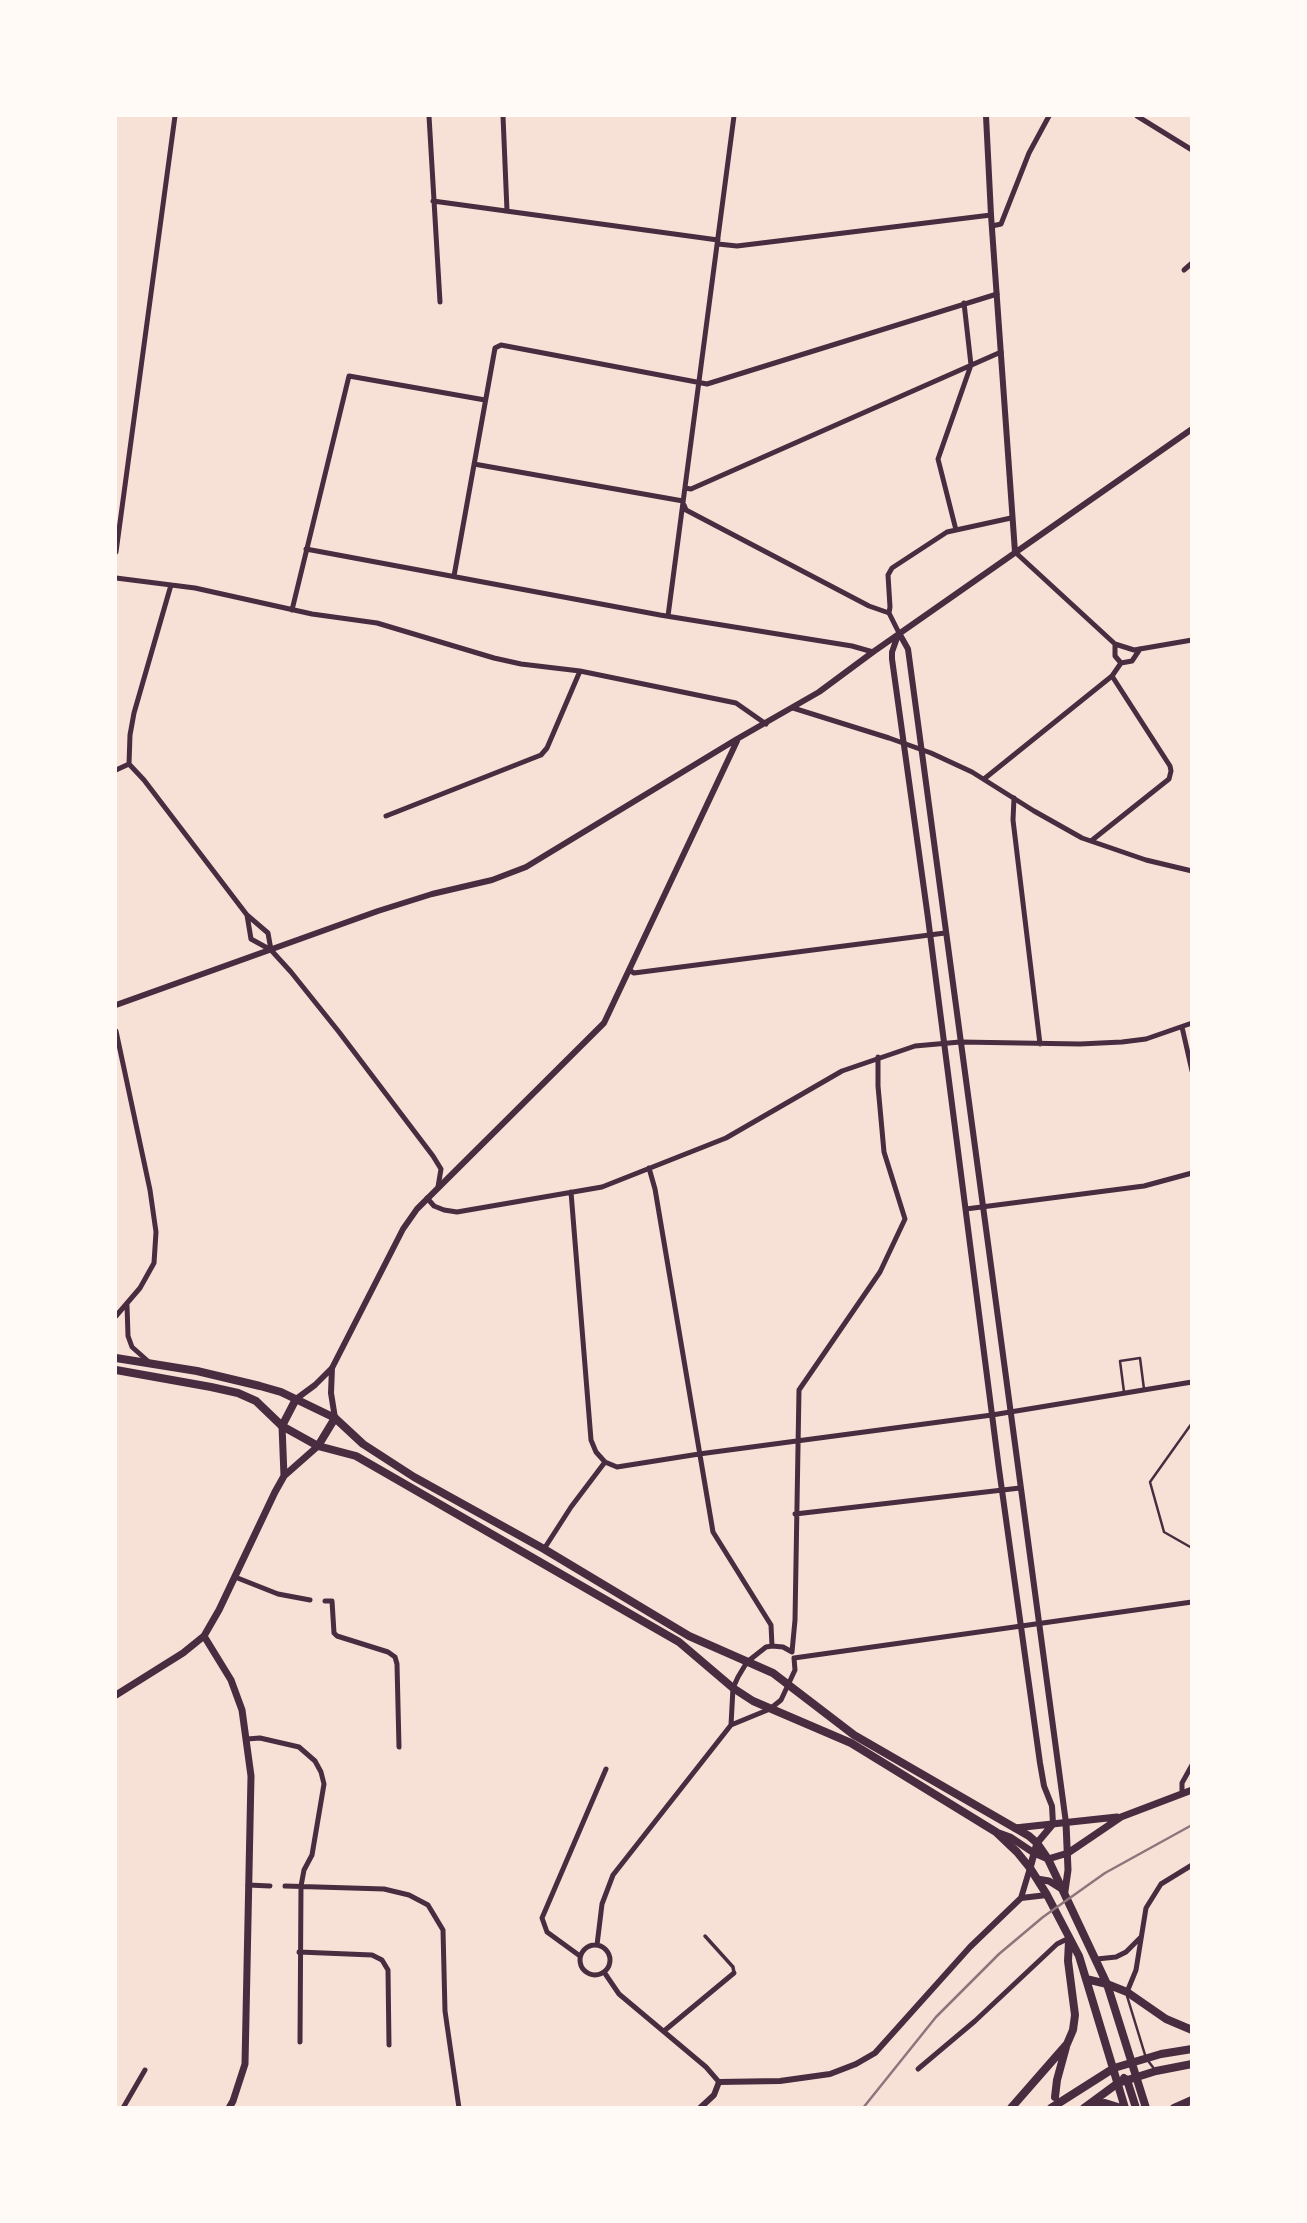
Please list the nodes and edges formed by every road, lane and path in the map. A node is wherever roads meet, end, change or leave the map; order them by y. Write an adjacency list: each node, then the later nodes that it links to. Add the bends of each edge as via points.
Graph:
1 (175, 116): 30 (street)
2 (429, 116): 9 (street)
3 (503, 116): 10 (street)
4 (734, 116): 13 (street)
5 (986, 116): 11 (street)
6 (1049, 116): 12 (street, via 1001,224)
7 (1137, 116): 8 (street)
8 (1192, 150)
9 (433, 201): 10 (street); 17 (street)
10 (507, 211): 13 (street)
11 (991, 215): 12 (street); 13 (street, via 737,246)
12 (992, 226): 16 (street)
13 (718, 242): 21 (street)
14 (1192, 263): 15 (street)
15 (1184, 270)
16 (996, 294): 18 (street); 19 (street)
17 (440, 302)
18 (964, 303): 20 (street); 21 (street, via 707,384)
19 (1001, 352): 20 (street); 27 (street)
20 (971, 365): 25 (street); 28 (street, via 938,459)
21 (699, 382): 22 (street, via 500,345 495,348); 25 (street)
22 (485, 400): 24 (street); 29 (street, via 349,376)
23 (1192, 429): 31 (street)
24 (474, 464): 26 (street); 32 (street)
25 (685, 488): 26 (street)
26 (683, 501): 36 (street, via 686,510); 37 (street)
27 (1011, 518): 28 (street); 31 (street)
28 (956, 530): 36 (street, via 890,570)
29 (306, 549): 32 (street); 35 (street)
30 (116, 552)
31 (1015, 552): 38 (street); 40 (street)
32 (454, 576): 37 (street)
33 (116, 578): 34 (street)
34 (171, 584): 35 (street); 51 (street, via 134,713)
35 (292, 610): 44 (street, via 377,623 494,659)
36 (889, 613): 38 (street)
37 (668, 616): 42 (street)
38 (899, 633): 42 (street); 49 (street, via 891,659); 50 (street, via 908,649)
39 (1192, 640): 41 (street)
40 (1115, 645): 41 (street); 43 (street)
41 (1140, 649): 43 (street, via 1132,661)
42 (873, 652): 46 (street)
43 (1121, 663): 45 (street)
44 (580, 671): 47 (street, via 736,703); 55 (street, via 541,755)
45 (1112, 676): 53 (street); 56 (street, via 1171,771 1169,779)
46 (793, 708): 47 (street); 49 (street)
47 (766, 724): 48 (street)
48 (737, 739): 61 (street, via 526,867 378,911); 62 (street)
49 (904, 744): 50 (street); 60 (street)
50 (921, 750): 53 (street); 59 (street)
51 (129, 764): 52 (street); 58 (street)
52 (116, 771)
53 (984, 779): 54 (street)
54 (1014, 798): 56 (street); 69 (street)
55 (386, 816)
56 (1091, 841): 57 (street)
57 (1192, 871)
58 (247, 915): 61 (street, via 268,933); 61 (street, via 251,939)
59 (945, 933): 60 (street); 67 (street)
60 (930, 936): 62 (street, via 634,973); 68 (street)
61 (271, 950): 63 (street); 74 (street, via 433,1156 440,1169)
62 (629, 970): 74 (street, via 604,1023)
63 (116, 1005)
64 (1192, 1023): 65 (street)
65 (1182, 1027): 69 (street, via 1122,1042); 71 (street)
66 (116, 1031): 79 (street, via 156,1232 154,1263)
67 (960, 1042): 68 (street); 69 (street); 77 (street)
68 (944, 1044): 70 (street, via 915,1046); 78 (street)
69 (1040, 1044)
70 (878, 1057): 72 (street, via 842,1070 726,1138); 94 (street, via 884,1152 905,1219 880,1272 799,1390)
71 (1192, 1071)
72 (649, 1168): 75 (street, via 601,1187); 96 (street)
73 (1192, 1173): 77 (street, via 1144,1186)
74 (438, 1187): 76 (street)
75 (571, 1192): 76 (street, via 457,1212 434,1206); 97 (street, via 591,1440)
76 (427, 1198): 83 (street, via 403,1229)
77 (981, 1206): 78 (street); 89 (street)
78 (966, 1209): 90 (street)
79 (127, 1305): 80 (street); 82 (street, via 132,1347)
80 (116, 1316)
81 (116, 1358): 82 (main road)
82 (152, 1364): 88 (main road, via 260,1386)
83 (332, 1368): 88 (street); 91 (street)
84 (116, 1370): 93 (main road, via 238,1394 256,1401)
85 (1192, 1382): 86 (street)
86 (1144, 1389): 87 (street); 87 (lane, via 1140,1358 1120,1361)
87 (1124, 1392): 89 (street)
88 (296, 1399): 91 (main road); 93 (main road)
89 (1010, 1412): 90 (street); 99 (street)
90 (992, 1415): 94 (street); 100 (street)
91 (335, 1418): 95 (main road); 103 (main road, via 363,1444 404,1470)
92 (1192, 1423): 102 (lane, via 1150,1482 1164,1532)
93 (282, 1426): 95 (main road); 98 (main road)
94 (797, 1440): 96 (street); 101 (street)
95 (318, 1446): 98 (main road); 115 (main road, via 360,1458 679,1642)
96 (699, 1454): 97 (street, via 617,1467); 111 (street, via 713,1532 771,1625)
97 (605, 1462): 103 (street)
98 (284, 1476): 104 (main road)
99 (1020, 1488): 100 (street); 108 (street)
100 (1002, 1489): 101 (street); 109 (street)
101 (795, 1514): 112 (street)
102 (1192, 1548)
103 (544, 1549): 113 (main road, via 689,1636)
104 (235, 1577): 105 (street, via 278,1594); 110 (main road)
105 (310, 1600)
106 (325, 1601): 120 (street, via 332,1601 337,1636 395,1657)
107 (1192, 1602): 108 (street)
108 (1040, 1623): 109 (street); 126 (street)
109 (1022, 1627): 112 (street); 127 (street)
110 (204, 1636): 116 (main road); 119 (main road, via 230,1680)
111 (772, 1646): 112 (street); 113 (street)
112 (793, 1655): 114 (street)
113 (747, 1662): 114 (main road); 115 (street)
114 (789, 1686): 117 (street); 128 (main road, via 854,1735)
115 (733, 1688): 117 (main road); 118 (street)
116 (116, 1695)
117 (770, 1709): 118 (street); 129 (main road, via 851,1743)
118 (731, 1725): 148 (street, via 613,1875 602,1904)
119 (247, 1739): 138 (main road, via 251,1776); 141 (street, via 299,1747 316,1761 321,1772 324,1784 312,1855)
120 (399, 1747)
121 (1192, 1765): 124 (street, via 1182,1783)
122 (606, 1769): 150 (street, via 543,1913 547,1932)
123 (1192, 1790): 124 (main road)
124 (1182, 1794): 125 (main road)
125 (1121, 1816): 126 (main road); 132 (main road)
126 (1066, 1823): 127 (main road); 132 (main road)
127 (1053, 1824): 128 (main road); 130 (main road)
128 (1015, 1828): 130 (main road)
129 (996, 1832): 131 (main road); 135 (main road)
130 (1037, 1843): 131 (main road); 133 (main road)
131 (1034, 1853): 133 (main road); 135 (main road)
132 (1068, 1853): 133 (main road); 142 (main road)
133 (1048, 1859): 142 (main road)
134 (1192, 1865): 147 (street, via 1155,1891)
135 (1030, 1868): 136 (main road); 137 (street)
136 (1037, 1879): 137 (street); 142 (main road); 143 (main road)
137 (1026, 1880): 144 (street)
138 (248, 1885): 139 (street); 179 (main road, via 245,2064)
139 (270, 1886)
140 (285, 1886): 141 (street)
141 (301, 1886): 149 (street); 180 (street, via 384,1889 428,1905 443,1930 445,2011)
142 (1065, 1891): 151 (main road)
143 (1047, 1895): 144 (street); 146 (main road)
144 (1021, 1898): 171 (street, via 866,2059 830,2074)
145 (705, 1936): 153 (street, via 733,1966)
146 (1069, 1938): 154 (main road); 160 (main road, via 1075,2015); 167 (street)
147 (1140, 1938): 151 (street, via 1126,1952); 156 (street, via 1136,1970)
148 (597, 1945): 150 (street, via 584,1949); 152 (street, via 609,1954)
149 (299, 1952): 159 (street); 161 (street, via 372,1955 383,1960 388,1970)
150 (580, 1956): 152 (street, via 581,1967 589,1974)
151 (1098, 1963): 155 (main road); 156 (main road)
152 (604, 1972): 158 (street, via 620,1994)
153 (734, 1973): 158 (street)
154 (1086, 1979): 155 (main road); 166 (main road)
155 (1107, 1984): 156 (main road); 164 (main road)
156 (1126, 1992): 157 (main road); 163 (lane)
157 (1192, 2030)
158 (664, 2031): 171 (street)
159 (300, 2042)
160 (1067, 2044): 173 (main road); 182 (main road)
161 (389, 2045)
162 (1192, 2049): 163 (main road)
163 (1146, 2058): 164 (main road); 169 (lane)
164 (1132, 2063): 166 (main road); 170 (main road)
165 (1192, 2064): 169 (main road)
166 (1114, 2068): 172 (main road); 183 (main road)
167 (918, 2069)
168 (145, 2070): 178 (street)
169 (1156, 2071): 170 (main road)
170 (1137, 2076): 172 (main road); 175 (main road)
171 (719, 2082): 181 (street)
172 (1122, 2082): 176 (main road); 177 (main road); 184 (main road)
173 (1055, 2097)
174 (1192, 2100): 185 (main road)
175 (1145, 2104)
176 (1135, 2105)
177 (1122, 2107): 184 (main road, via 1105,2102)
178 (123, 2108)
179 (229, 2108)
180 (459, 2108)
181 (701, 2108)
182 (1011, 2108)
183 (1051, 2108)
184 (1085, 2108)
185 (1174, 2108)

